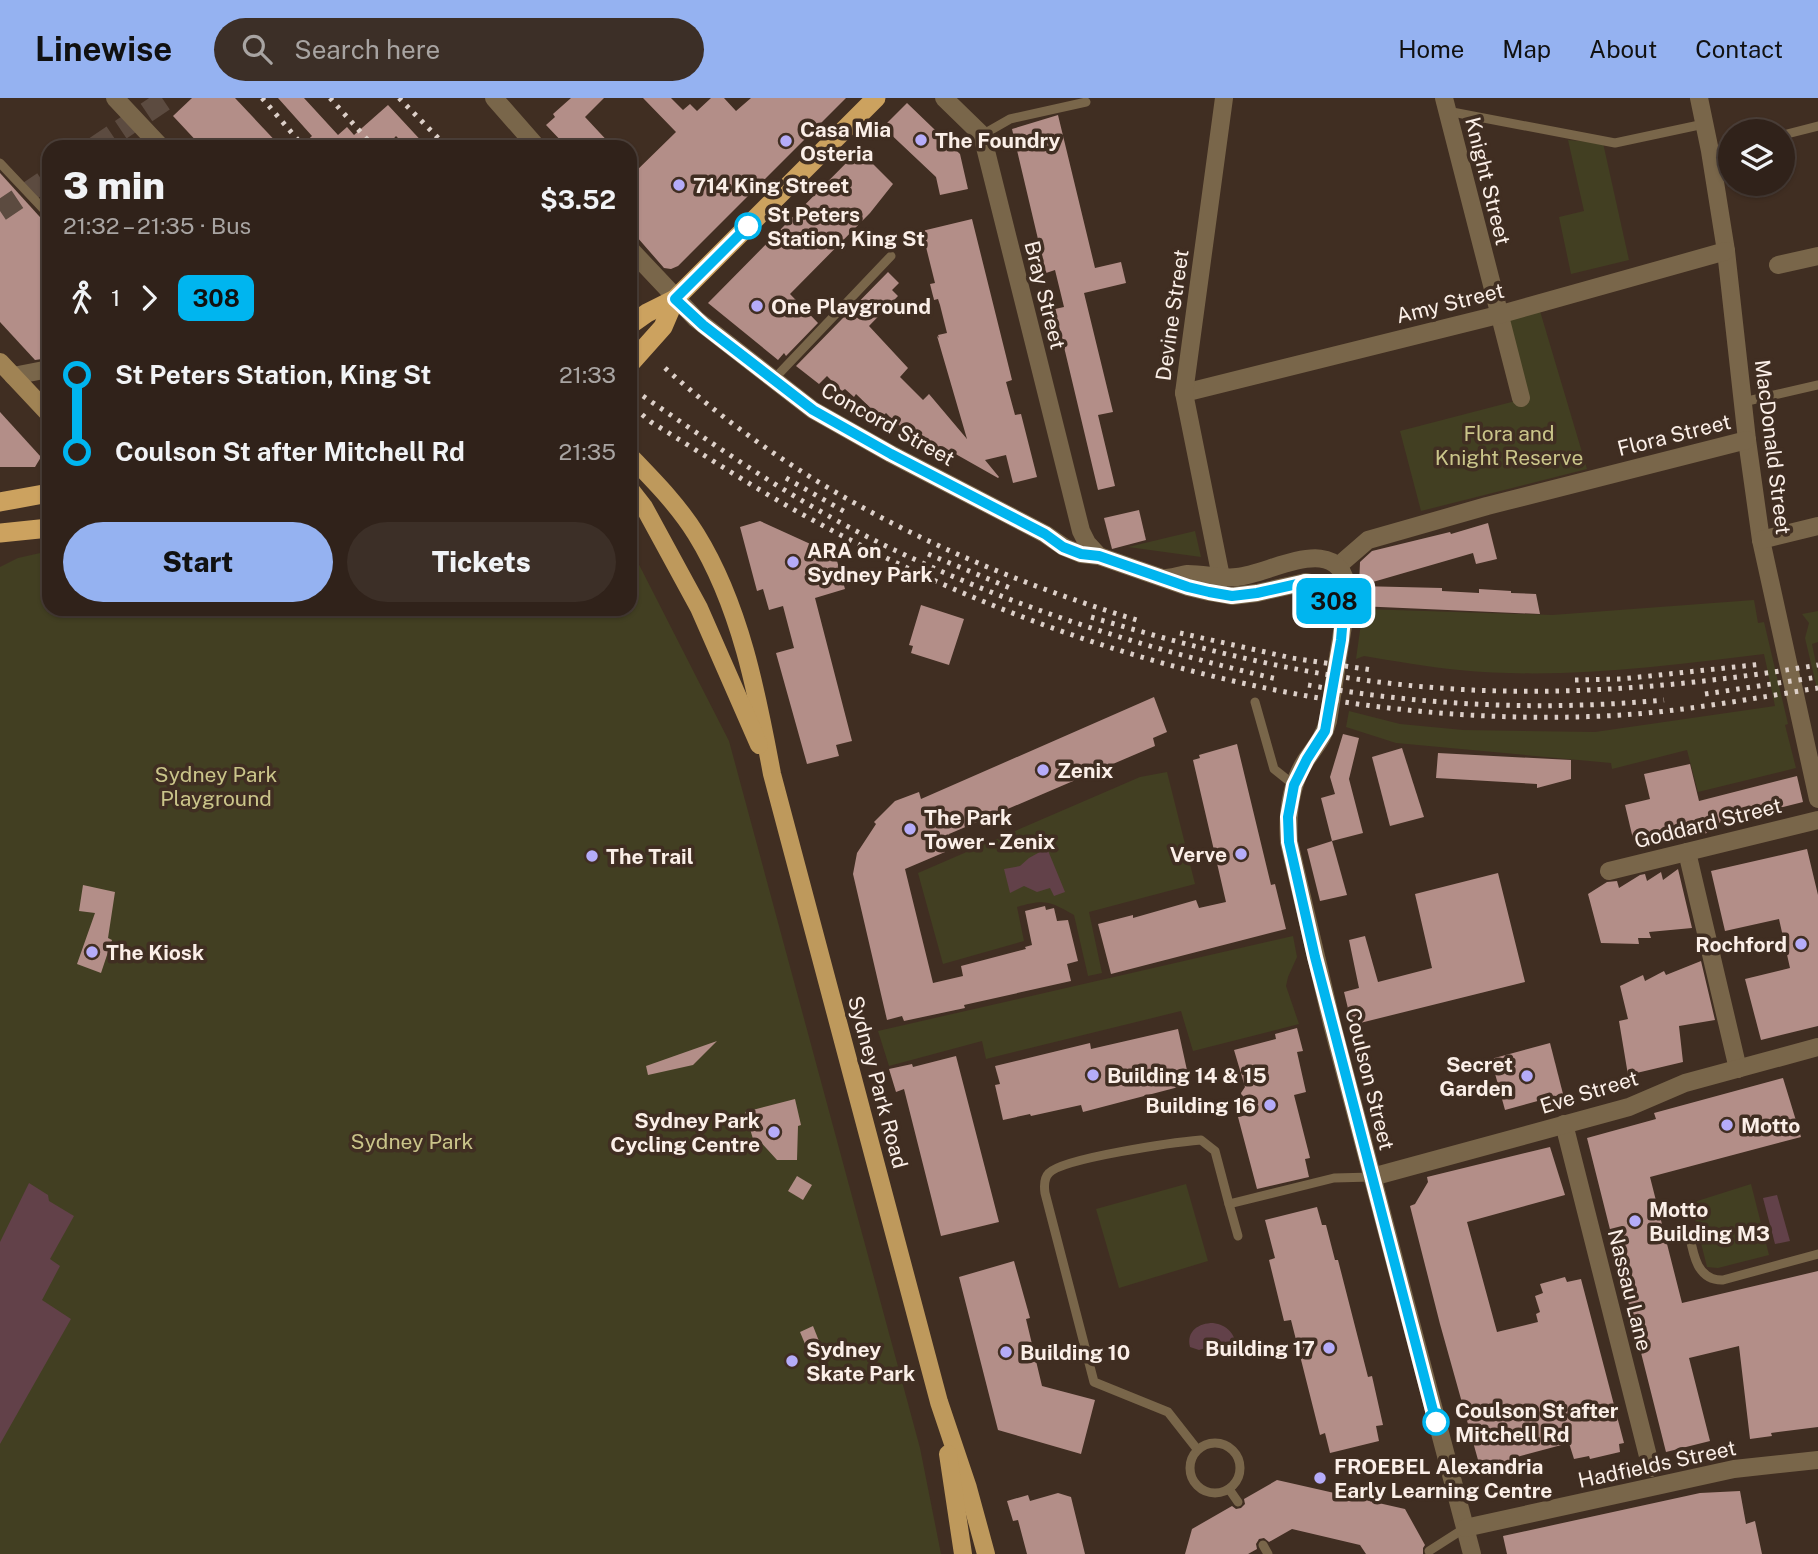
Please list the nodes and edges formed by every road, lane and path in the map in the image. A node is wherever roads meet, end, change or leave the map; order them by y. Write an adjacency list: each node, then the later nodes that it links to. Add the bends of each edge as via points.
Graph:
1 (115, 98): 13 (street)
2 (494, 98): 14 (street)
3 (944, 98): 12 (street)
4 (1224, 98): 33 (street, Devine Street)
5 (1699, 98): 9 (street, MacDonald Street)
6 (868, 101): 24 (highway)
7 (1086, 102): 12 (lane, via 1010,119)
8 (1445, 105): 9 (lane, via 1615,143); 25 (street, Knight Street)
9 (1704, 124): 16 (street, MacDonald Street)
10 (1818, 127): 11 (lane)
11 (1795, 132)
12 (982, 135): 43 (street, Bray Street)
13 (154, 140)
14 (531, 140)
15 (1718, 149): 16 (lane)
16 (1710, 151): 19 (street, MacDonald Street)
17 (0, 163): 18 (lane)
18 (42, 208)
19 (1726, 250): 25 (street, Amy Street); 35 (street, MacDonald Street)
20 (891, 256): 31 (lane)
21 (1818, 256): 23 (street)
22 (637, 257): 24 (street, Concord Street)
23 (1778, 265)
24 (675, 299): 26 (highway); 27 (highway, via 663,327); 31 (street, Concord Street)
25 (1498, 315): 33 (street, Amy Street); 34 (street, Knight Street)
26 (637, 320)
27 (637, 356)
28 (0, 362): 30 (main road)
29 (42, 370): 30 (street)
30 (13, 376): 36 (main road)
31 (773, 380): 47 (street, Concord Street, via 891,454)
32 (1818, 385): 35 (lane)
33 (1184, 393): 52 (street, Devine Street)
34 (1521, 398)
35 (1743, 402): 37 (street, MacDonald Street)
36 (42, 407)
37 (1746, 440): 48 (street, MacDonald Street); 51 (street, Flora Street, via 1367,540)
38 (637, 463): 57 (main road, Sydney Park Road, via 690,525 726,592 762,719)
39 (42, 495): 41 (highway)
40 (637, 498): 49 (main road, Sydney Park Road)
41 (0, 502)
42 (637, 516): 49 (main road, Sydney Park Road)
43 (1077, 517): 47 (street, via 1062,531); 50 (street, Bray Street, via 1083,537)
44 (1818, 526): 48 (street)
45 (42, 529): 46 (highway)
46 (2, 534)
47 (1045, 534): 50 (street, Concord Street, via 1063,547)
48 (1761, 540): 56 (street, MacDonald Street)
49 (662, 542): 57 (main road, Sydney Park Road, via 715,639)
50 (1099, 556): 53 (street)
51 (1338, 566): 52 (street, via 1310,558 1239,577); 54 (street, Coulson Street, via 1347,581)
52 (1221, 577): 53 (street, via 1187,574)
53 (1167, 578): 54 (street, via 1232,596 1311,583 1326,590)
54 (1343, 617): 58 (street, Coulson Street, via 1325,731)
55 (1255, 702): 58 (lane, via 1274,769)
56 (1812, 744): 59 (street, MacDonald Street)
57 (772, 774): 71 (main road, Sydney Park Road)
58 (1294, 785): 66 (street, Coulson Street, via 1289,842)
59 (1818, 799)
60 (1818, 820): 61 (street, Goddard Street)
61 (1687, 852): 62 (street, Goddard Street); 64 (street)
62 (1609, 871)
63 (1818, 1047): 64 (street, Eve Street)
64 (1738, 1069): 65 (street, Eve Street)
65 (1564, 1124): 66 (street, Eve Street); 74 (street, Nassau Lane)
66 (1372, 1177): 67 (lane, via 1334,1178); 77 (street, Coulson Street)
67 (1229, 1204): 69 (lane); 72 (lane, via 1214,1151 1201,1140 1083,1160 1047,1174 1044,1185 1094,1382 1168,1412)
68 (1689, 1233): 70 (lane, via 1697,1264 1708,1279 1723,1280)
69 (1238, 1236)
70 (1818, 1254)
71 (939, 1402): 79 (main road, Sydney Park Road); 80 (main road, Sydney Park Road)
72 (1197, 1450): 75 (lane, via 1189,1464 1192,1481 1205,1492); 75 (lane, via 1212,1443 1234,1452 1240,1468)
73 (1818, 1460): 77 (street, Hadfields Street, via 1734,1469)
74 (1651, 1468)
75 (1229, 1489): 76 (lane)
76 (1238, 1502)
77 (1465, 1528): 78 (lane); 81 (street, Coulson Street)
78 (1429, 1551)
79 (963, 1554)
80 (986, 1554)
81 (1472, 1554)

